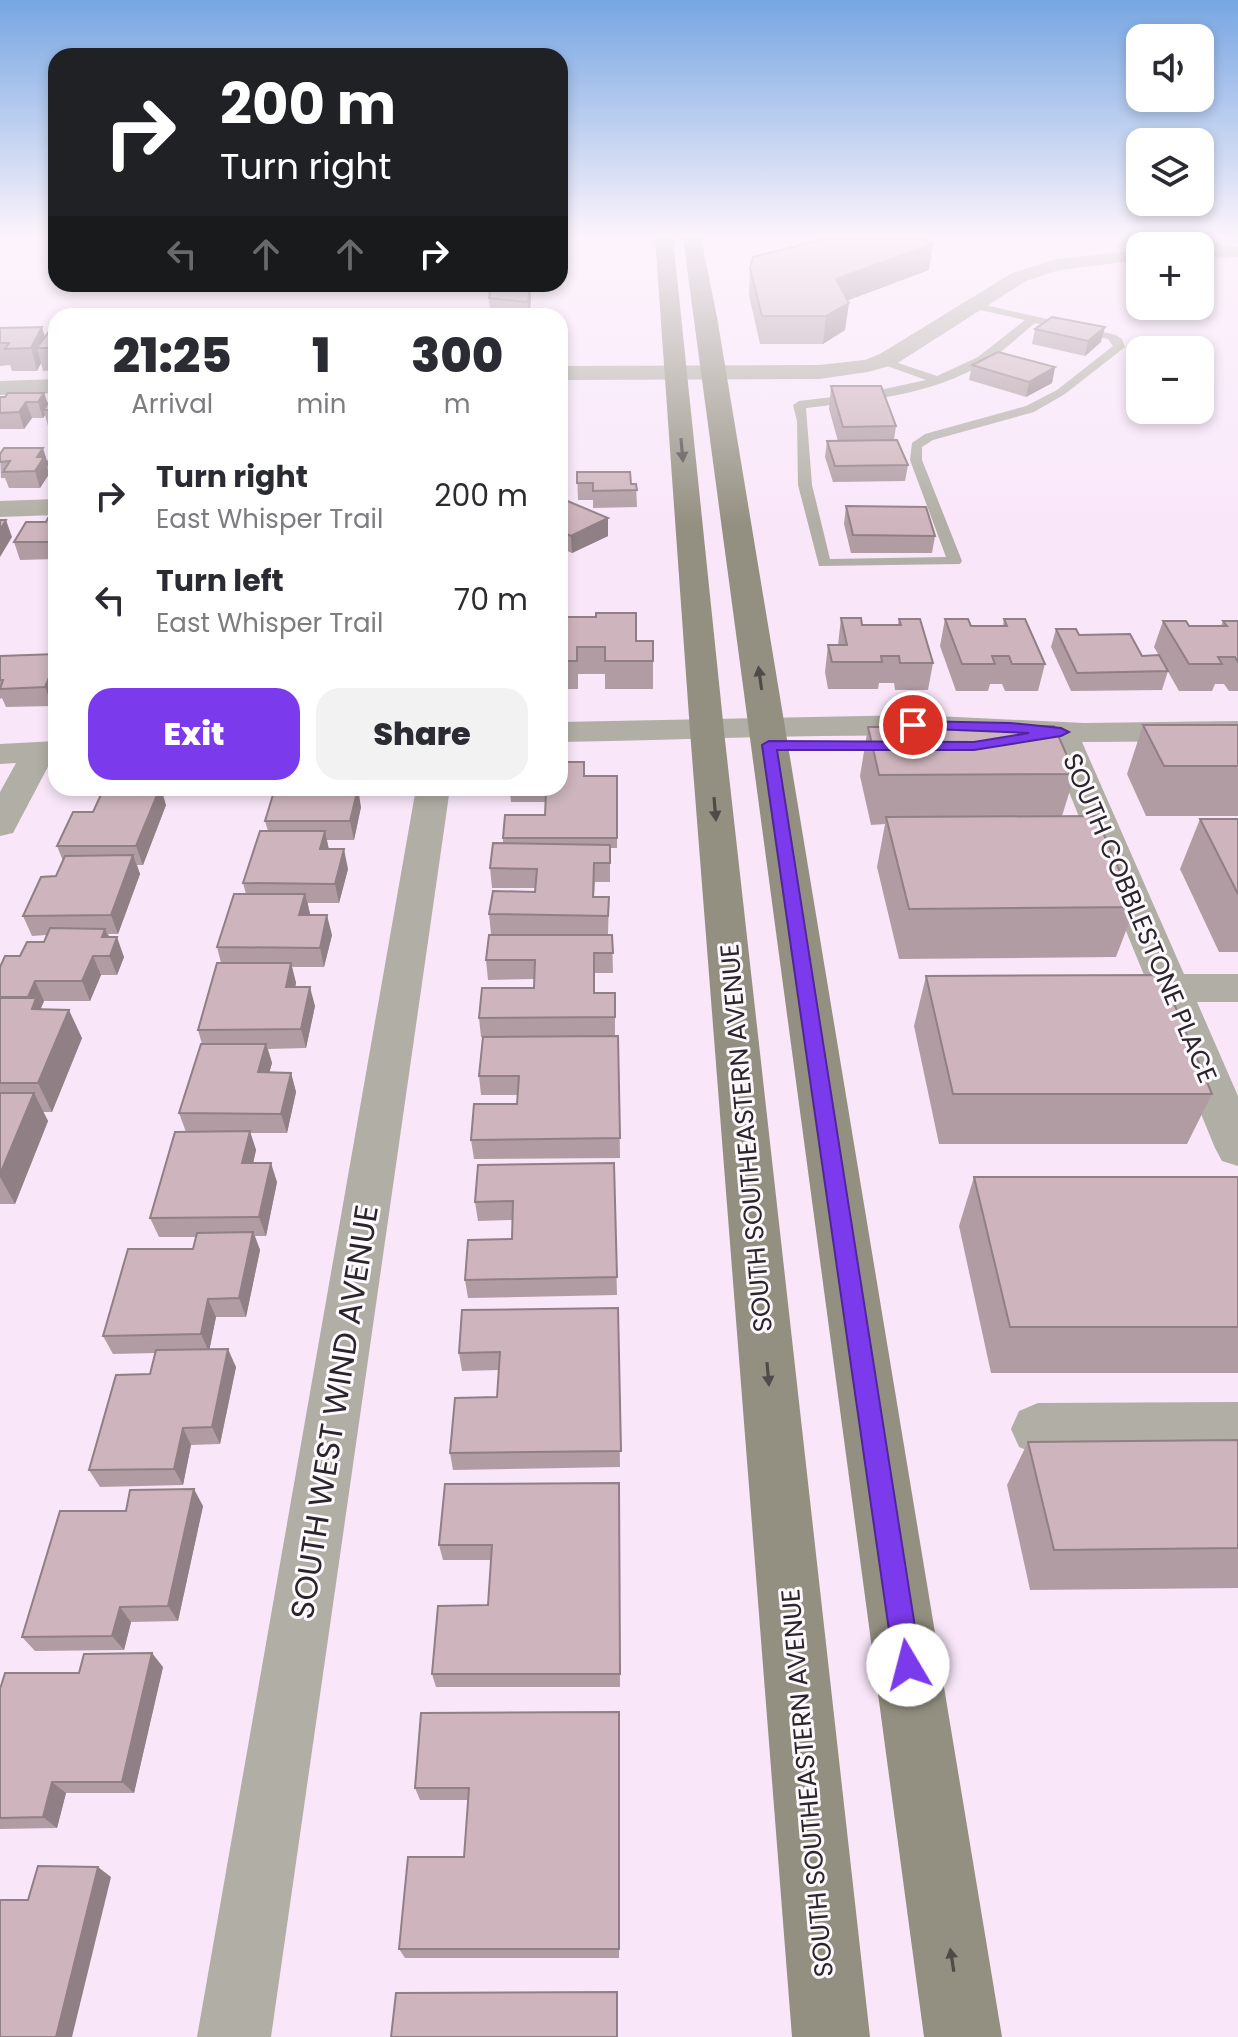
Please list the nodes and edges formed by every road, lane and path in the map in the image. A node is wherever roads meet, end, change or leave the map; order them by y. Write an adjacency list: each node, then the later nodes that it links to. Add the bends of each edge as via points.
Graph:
1 (685, 333): 8 (main road, SOUTH SOUTHEASTERN AVENUE)
2 (693, 333): 8 (main road, SOUTH SOUTHEASTERN AVENUE)
3 (927, 333): 6 (street)
4 (1014, 333): 9 (lane, via 975,363)
5 (1095, 333): 9 (lane, via 1112,337 1119,347 1061,392 1030,409 929,437 916,446 916,460 955,561 824,563 805,485 799,405)
6 (883, 361): 8 (street, via 819,372); 9 (lane)
7 (568, 373): 8 (street)
8 (694, 373): 14 (main road, SOUTH SOUTHEASTERN AVENUE, one-way to 14); 18 (main road, SOUTH SOUTHEASTERN AVENUE, one-way to 8)
9 (938, 380)
10 (48, 386): 11 (street)
11 (0, 388)
12 (48, 507): 13 (street)
13 (0, 509)
14 (707, 731): 16 (street); 18 (street); 29 (main road, SOUTH SOUTHEASTERN AVENUE, one-way to 29)
15 (1238, 731): 17 (street)
16 (568, 732)
17 (1061, 732): 18 (street, via 974,746); 23 (street, SOUTH COBBLESTONE PLACE)
18 (768, 735): 30 (main road, SOUTH SOUTHEASTERN AVENUE, one-way to 18)
19 (47, 751): 20 (street); 22 (street)
20 (0, 754)
21 (432, 796): 28 (street, SOUTH WEST WIND AVENUE)
22 (0, 825)
23 (1170, 988): 24 (street); 25 (street, SOUTH COBBLESTONE PLACE)
24 (1238, 988)
25 (1238, 1148)
26 (1238, 1428): 27 (street)
27 (1038, 1429)
28 (234, 2037)
29 (831, 2037)
30 (963, 2037)

